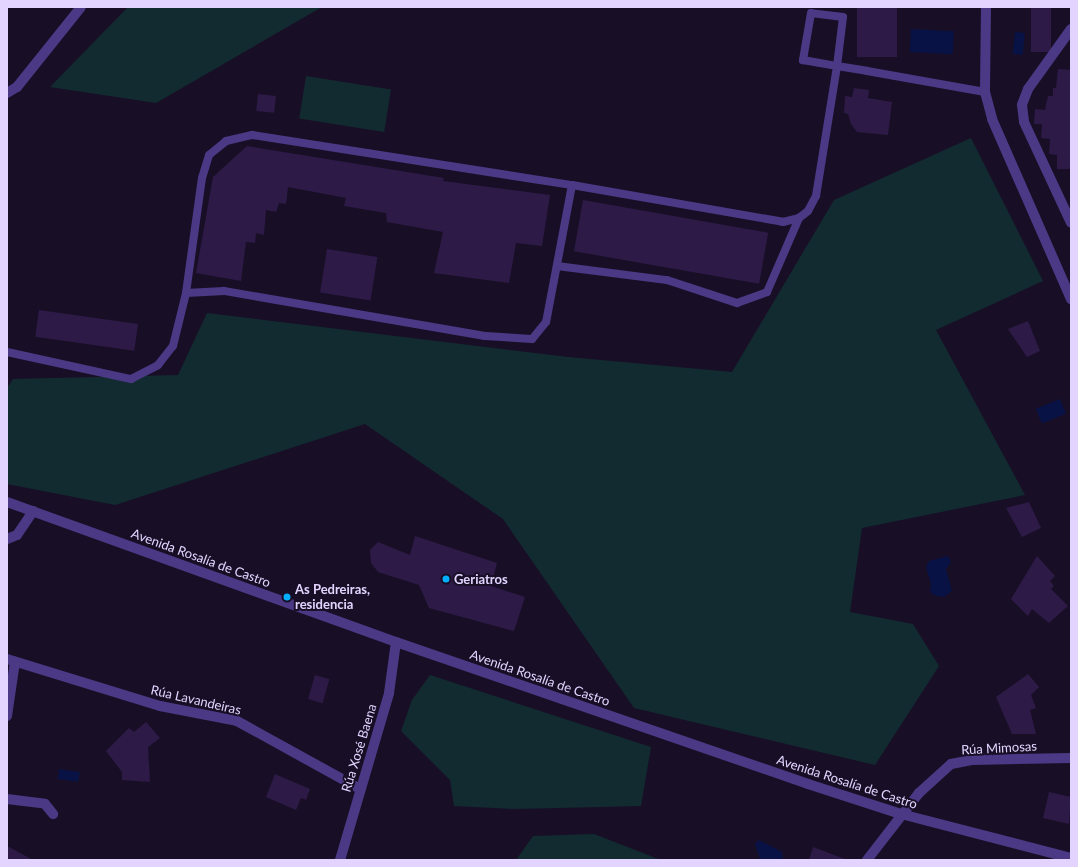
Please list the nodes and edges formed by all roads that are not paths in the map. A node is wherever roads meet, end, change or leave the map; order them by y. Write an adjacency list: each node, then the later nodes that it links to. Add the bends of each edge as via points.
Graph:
1 (81, 7): 6 (street, via 17,87)
2 (986, 7): 5 (street)
3 (1071, 29): 9 (street, via 1028,89 1022,105 1024,122)
4 (838, 66): 4 (lane, via 843,17 811,13 803,60); 5 (lane); 8 (lane, via 816,196 808,211)
5 (985, 92): 12 (street, via 1008,162)
6 (7, 93)
7 (572, 185): 8 (lane, via 783,222); 10 (lane); 11 (lane, via 252,136 226,141 209,155 202,178)
8 (799, 218): 10 (lane, via 767,292 737,303 667,280)
9 (1071, 223)
10 (556, 266): 11 (lane, via 546,322 532,339 485,336 224,291)
11 (186, 294): 13 (lane, via 173,346 158,364 131,379)
12 (1071, 299)
13 (7, 352)
14 (7, 502): 15 (street, Avenida Rosalía de Castro)
15 (33, 511): 16 (street, via 17,535); 17 (street, Avenida Rosalía de Castro)
16 (7, 538)
17 (396, 642): 21 (street, Rúa Xosé Baena, via 389,693); 24 (street, Avenida Rosalía de Castro)
18 (11, 660): 19 (street, Rúa Lavandeiras); 21 (street, Rúa Lavandeiras, via 160,706 237,721)
19 (7, 716)
20 (1071, 758): 24 (street, Rúa Mimosas, via 972,760 951,764)
21 (360, 789): 26 (street, Rúa Xosé Baena)
22 (7, 799): 23 (street, via 45,804)
23 (52, 814)
24 (901, 814): 25 (street, Avenida Rosalía de Castro); 27 (street, Rúa Mimosas)
25 (1071, 858)
26 (340, 860)
27 (867, 860)

